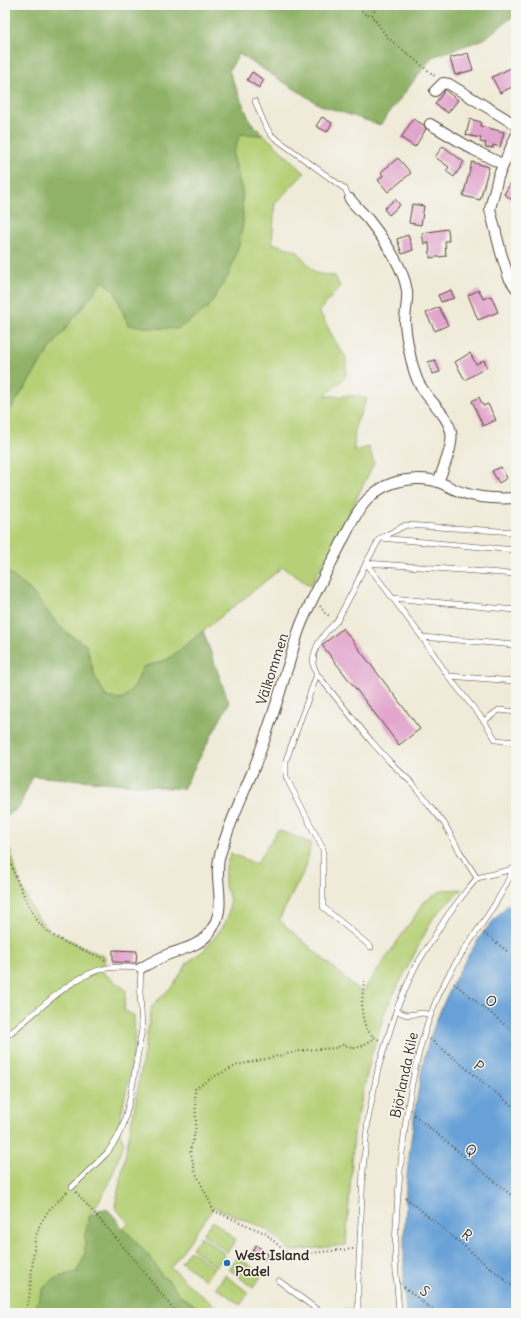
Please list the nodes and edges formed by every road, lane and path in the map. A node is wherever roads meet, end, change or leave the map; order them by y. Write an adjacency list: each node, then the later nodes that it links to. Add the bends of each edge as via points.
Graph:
1 (356, 5): 3 (path, via 366,15)
2 (380, 5): 3 (path)
3 (372, 16): 4 (path, via 386,37)
4 (443, 83): 5 (street); 8 (street, via 449,84)
5 (435, 91)
6 (255, 101): 11 (lane, via 271,135 345,189)
7 (430, 124): 10 (street)
8 (516, 126)
9 (516, 136): 10 (street)
10 (502, 164): 12 (street, via 490,208 509,278)
11 (350, 199): 13 (street, via 390,250 401,271 407,291 407,336 417,379 446,420 451,432 452,440)
12 (516, 288)
13 (438, 482): 14 (street, Välkommen, via 450,489 476,496); 21 (street, Välkommen, via 413,480 393,483 371,495 362,505)
14 (516, 498)
15 (516, 532): 16 (lane, via 406,525)
16 (380, 538): 17 (lane); 18 (lane)
17 (516, 550)
18 (366, 563): 19 (lane); 20 (lane); 23 (lane)
19 (516, 574)
20 (393, 598): 22 (lane); 24 (lane)
21 (310, 603): 23 (path, via 318,604 325,613); 39 (street, Välkommen, via 256,762 219,857 218,880 221,898 215,923 209,933 191,947 154,960)
22 (516, 610)
23 (337, 621): 26 (lane, via 326,632 314,654 313,665)
24 (422, 637): 25 (lane); 27 (lane)
25 (516, 645)
26 (316, 674): 34 (lane, via 444,823); 36 (lane, via 286,760 286,777 323,849 323,908)
27 (448, 676): 28 (lane); 30 (lane)
28 (516, 681)
29 (516, 712): 30 (lane, via 499,710)
30 (484, 721): 31 (lane, via 496,740)
31 (516, 742)
32 (5, 850): 38 (path, via 26,898 44,929 66,943 104,959)
33 (515, 868): 34 (lane); 43 (lane, Björlanda Kile, via 456,962 439,993)
34 (477, 878): 42 (lane, via 446,916 414,970)
35 (484, 932): 37 (path)
36 (371, 947)
37 (516, 958)
38 (108, 968): 39 (lane); 45 (lane, via 82,977 67,986)
39 (141, 968): 51 (lane, via 142,1029 123,1126 107,1153)
40 (364, 982): 46 (path, via 363,1022)
41 (454, 983): 44 (path, O)
42 (396, 1011): 43 (lane, via 406,1015); 48 (lane)
43 (431, 1015): 63 (lane, Björlanda Kile, via 414,1070 397,1195 395,1251)
44 (516, 1034)
45 (5, 1037)
46 (375, 1038): 48 (path); 54 (path, via 354,1048 343,1045 289,1052 238,1065 213,1077 195,1089 196,1125 190,1150 195,1170 214,1211 266,1233 289,1255)
47 (430, 1039): 49 (path, P)
48 (385, 1042): 54 (lane, via 368,1119)
49 (516, 1109)
50 (414, 1115): 53 (path, Q)
51 (72, 1187): 59 (path, via 49,1210 40,1224 35,1239 30,1299); 60 (path)
52 (405, 1198): 57 (path, R)
53 (516, 1199)
54 (360, 1248): 58 (lane)
55 (280, 1281): 61 (lane, via 320,1312)
56 (401, 1285): 64 (path, S)
57 (516, 1289)
58 (358, 1312): 62 (lane)
59 (24, 1313)
60 (178, 1313)
61 (325, 1313)
62 (332, 1313)
63 (399, 1313)
64 (436, 1313)

